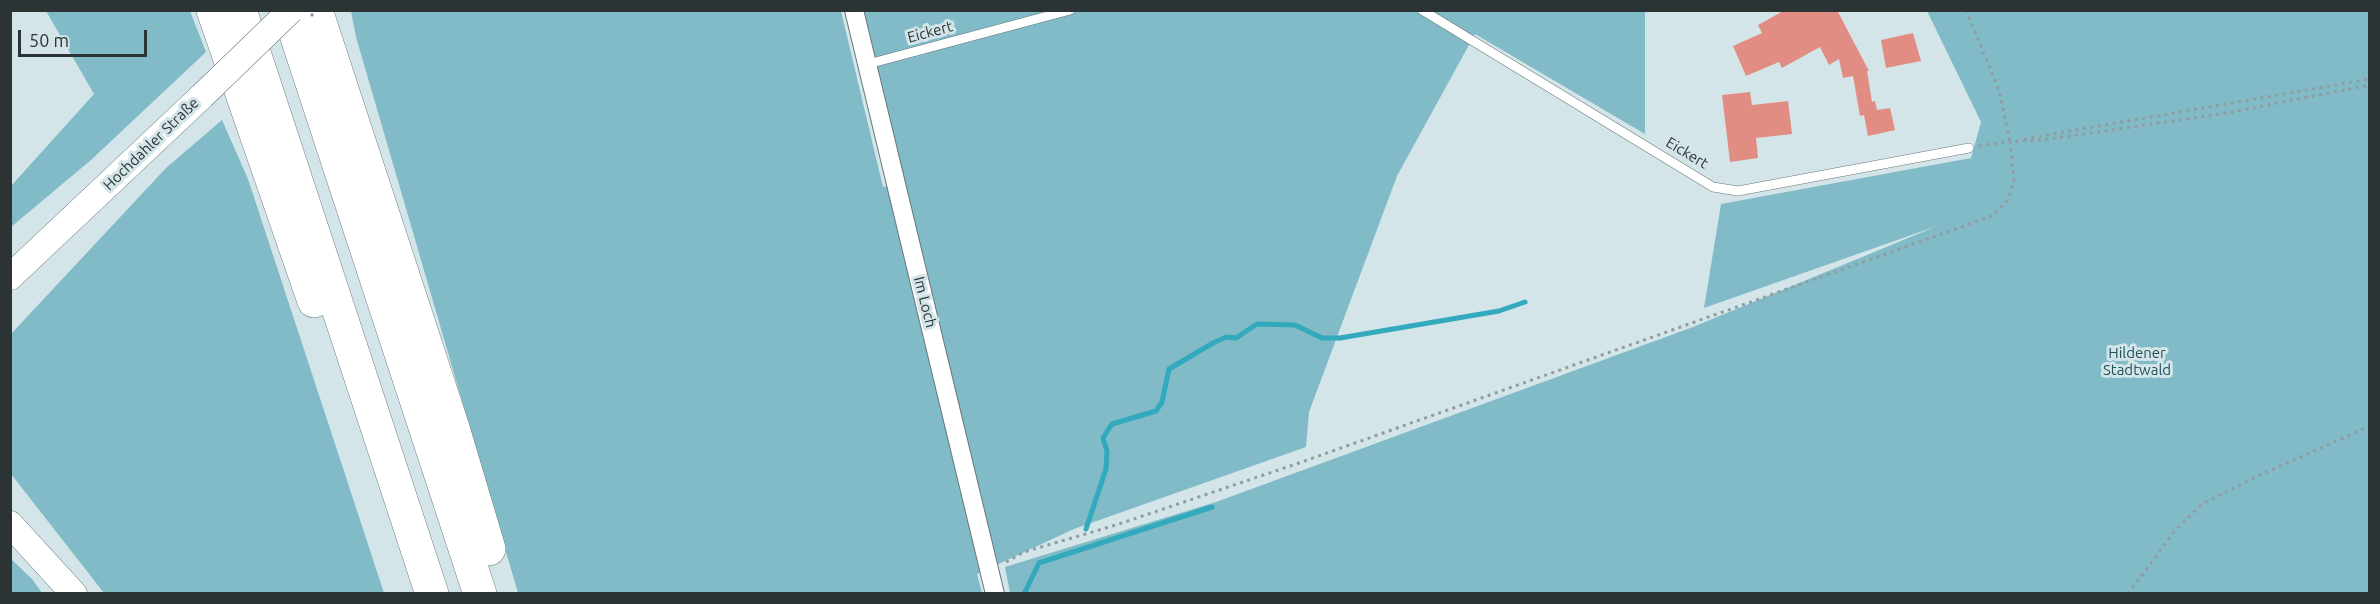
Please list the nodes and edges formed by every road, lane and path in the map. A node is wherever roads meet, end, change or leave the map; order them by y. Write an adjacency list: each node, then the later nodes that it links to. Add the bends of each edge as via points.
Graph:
1 (213, 10): 18 (highway, via 306,282)
2 (240, 10): 18 (highway)
3 (290, 10): 16 (main road, Hochdahler Straße, bridge); 23 (highway)
4 (316, 10): 15 (highway)
5 (337, 10): 15 (highway, via 390,208)
6 (854, 10): 10 (street, Im Loch)
7 (1070, 10): 10 (lane, Eickert)
8 (1422, 10): 14 (lane, Eickert, via 1713,187 1738,191)
9 (1966, 10): 13 (path, via 1999,90)
10 (868, 64): 25 (street, Im Loch)
11 (2370, 80): 13 (path)
12 (2370, 85): 13 (path, via 2227,113 2043,141)
13 (2010, 142): 14 (path); 20 (path, via 2014,180 2008,200 1992,216 1299,463 1023,552)
14 (1969, 148)
15 (404, 276): 24 (highway)
16 (10, 277)
17 (2370, 426): 26 (path, via 2202,504 2173,533)
18 (397, 490): 22 (highway)
19 (10, 524): 21 (main road)
20 (1002, 566)
21 (74, 594)
22 (432, 594)
23 (480, 594)
24 (503, 594)
25 (995, 594)
26 (2128, 594)

